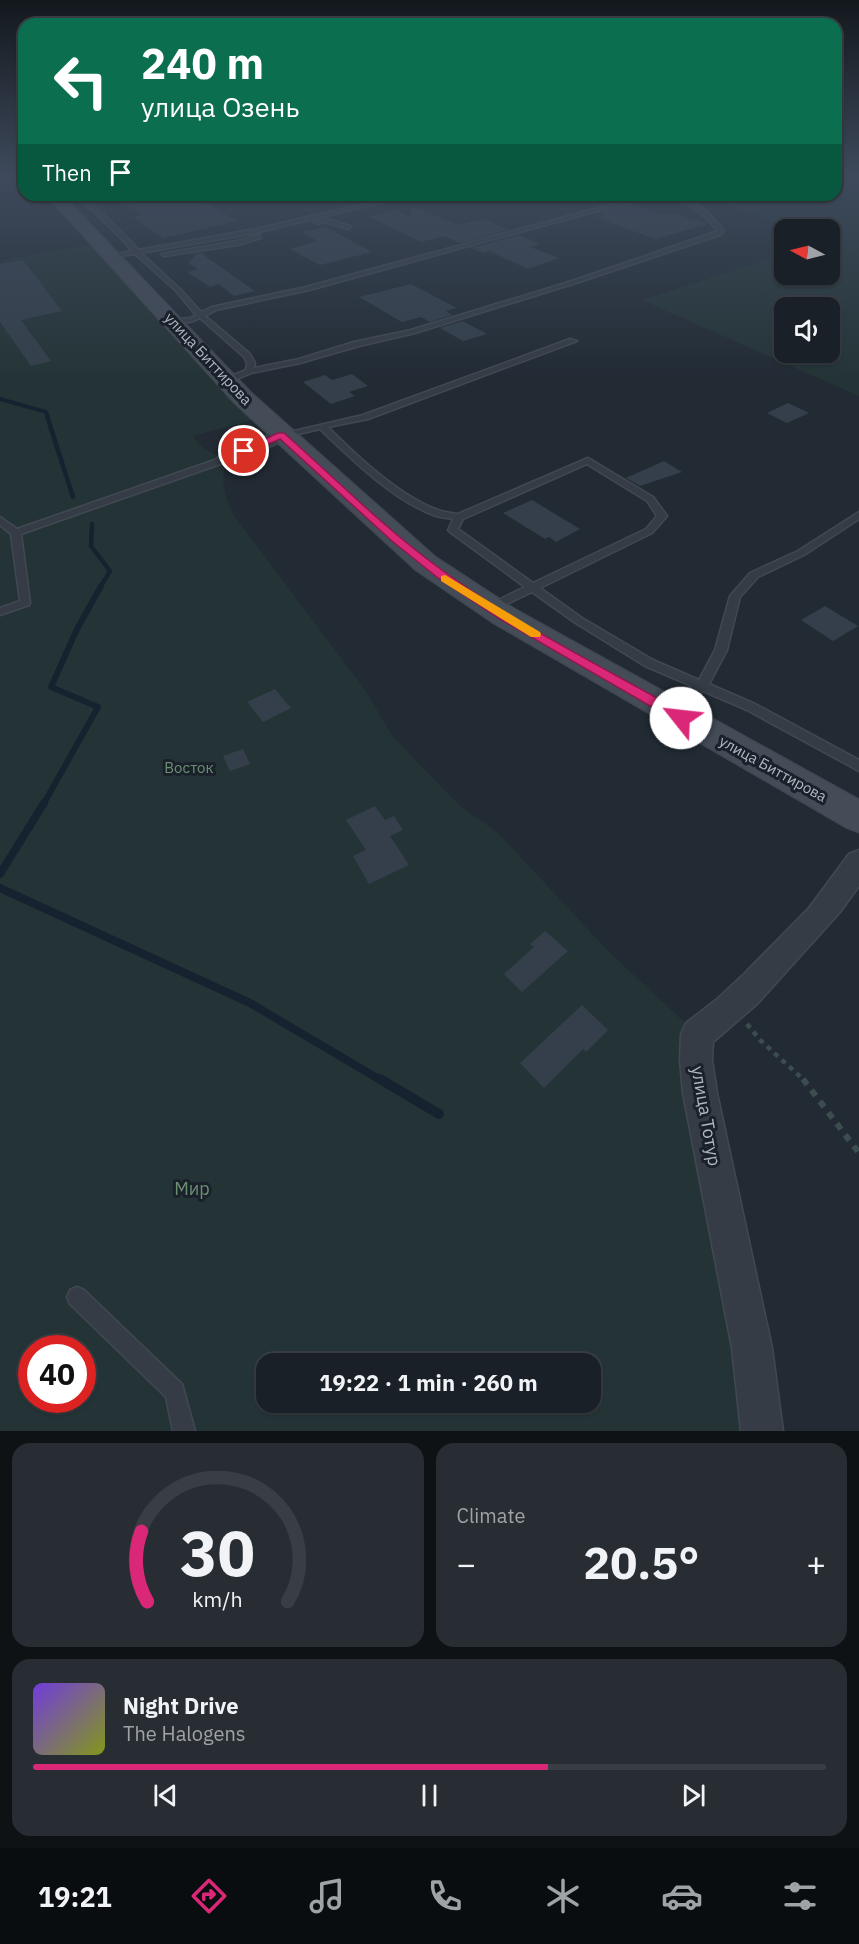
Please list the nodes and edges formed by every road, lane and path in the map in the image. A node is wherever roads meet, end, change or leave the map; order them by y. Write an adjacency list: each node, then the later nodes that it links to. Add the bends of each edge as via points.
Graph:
1 (101, 244): 8 (street, улица Биттирова)
2 (129, 244): 7 (lane)
3 (177, 244): 7 (lane)
4 (233, 244): 7 (lane, via 156,255)
5 (473, 244): 9 (lane, via 307,289 214,308)
6 (689, 244): 12 (lane, via 402,335)
7 (137, 253): 8 (lane); 9 (lane)
8 (113, 256): 10 (street, улица Биттирова)
9 (201, 316): 10 (lane); 12 (lane, via 247,356 251,363)
10 (173, 321): 12 (street, улица Биттирова)
11 (573, 341): 13 (lane, via 388,410)
12 (238, 376): 14 (street, улица Биттирова)
13 (323, 427): 14 (lane); 17 (lane, via 362,465 417,504 435,513)
14 (281, 435): 15 (street); 21 (street, улица Биттирова, via 425,563)
15 (226, 459): 19 (lane)
16 (859, 515): 23 (lane, via 801,553 754,575 735,596 721,650)
17 (459, 517): 20 (lane, via 453,530); 20 (lane, via 588,461 650,499 663,516 649,531)
18 (0, 520): 19 (lane)
19 (16, 533): 22 (lane, via 25,603)
20 (533, 587): 21 (lane); 23 (lane, via 649,663)
21 (490, 608): 24 (street, улица Биттирова)
22 (0, 612)
23 (702, 686): 24 (lane); 25 (lane, via 751,707)
24 (662, 708): 26 (street, улица Биттирова)
25 (859, 766)
26 (859, 817)
27 (859, 862): 28 (street, улица Тотур, via 800,939)
28 (733, 1007): 29 (path, via 760,1040 810,1085); 32 (street, улица Тотур, via 697,1034 696,1060 752,1348)
29 (859, 1153)
30 (77, 1297): 31 (lane, via 175,1391)
31 (184, 1431)
32 (762, 1431)

